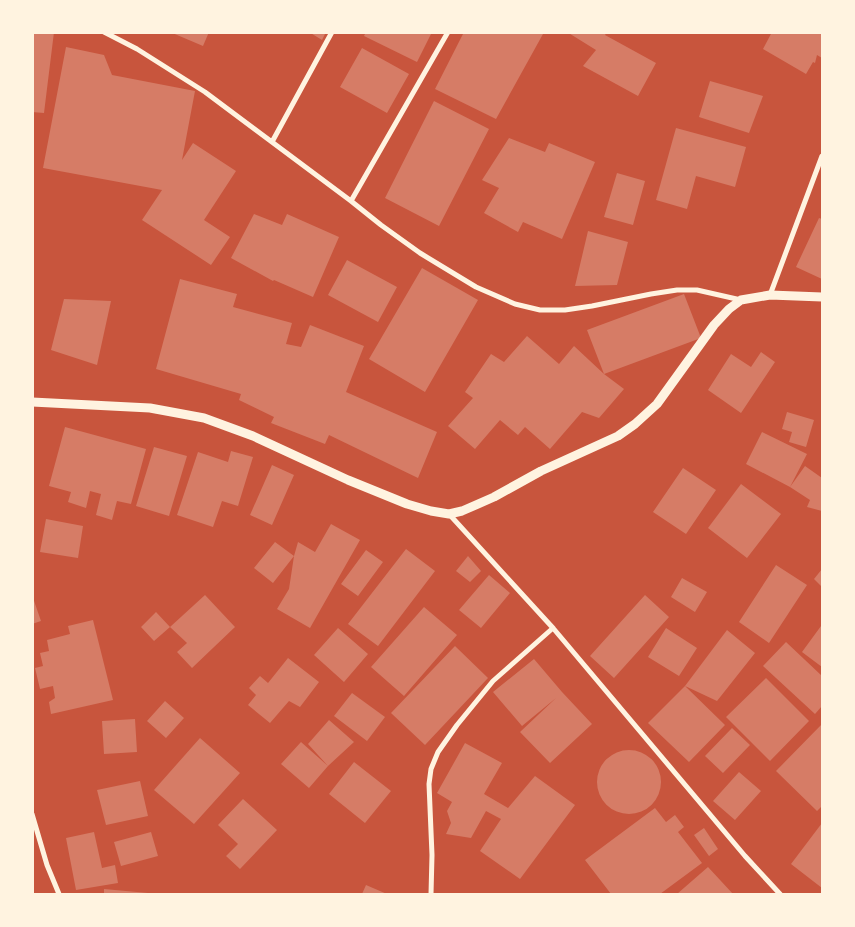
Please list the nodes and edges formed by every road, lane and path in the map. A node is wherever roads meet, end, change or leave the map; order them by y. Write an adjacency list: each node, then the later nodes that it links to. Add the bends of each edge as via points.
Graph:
1 (104, 32): 4 (street, via 205,92)
2 (332, 32): 4 (street)
3 (448, 32): 6 (street)
4 (272, 142): 6 (street)
5 (822, 156): 7 (street)
6 (351, 201): 9 (street, via 420,253 476,287 516,304 540,310 565,310 677,290 698,290)
7 (770, 295): 8 (street); 9 (street)
8 (822, 297)
9 (742, 300): 11 (street, via 714,325 657,404 635,424 618,436 541,471 494,498)
10 (32, 402): 11 (street, via 150,408 204,418 254,436 407,504)
11 (449, 514): 12 (street)
12 (553, 628): 15 (street, via 493,681 438,752 429,784); 16 (street)
13 (32, 814): 14 (street)
14 (59, 894)
15 (431, 894)
16 (780, 894)

